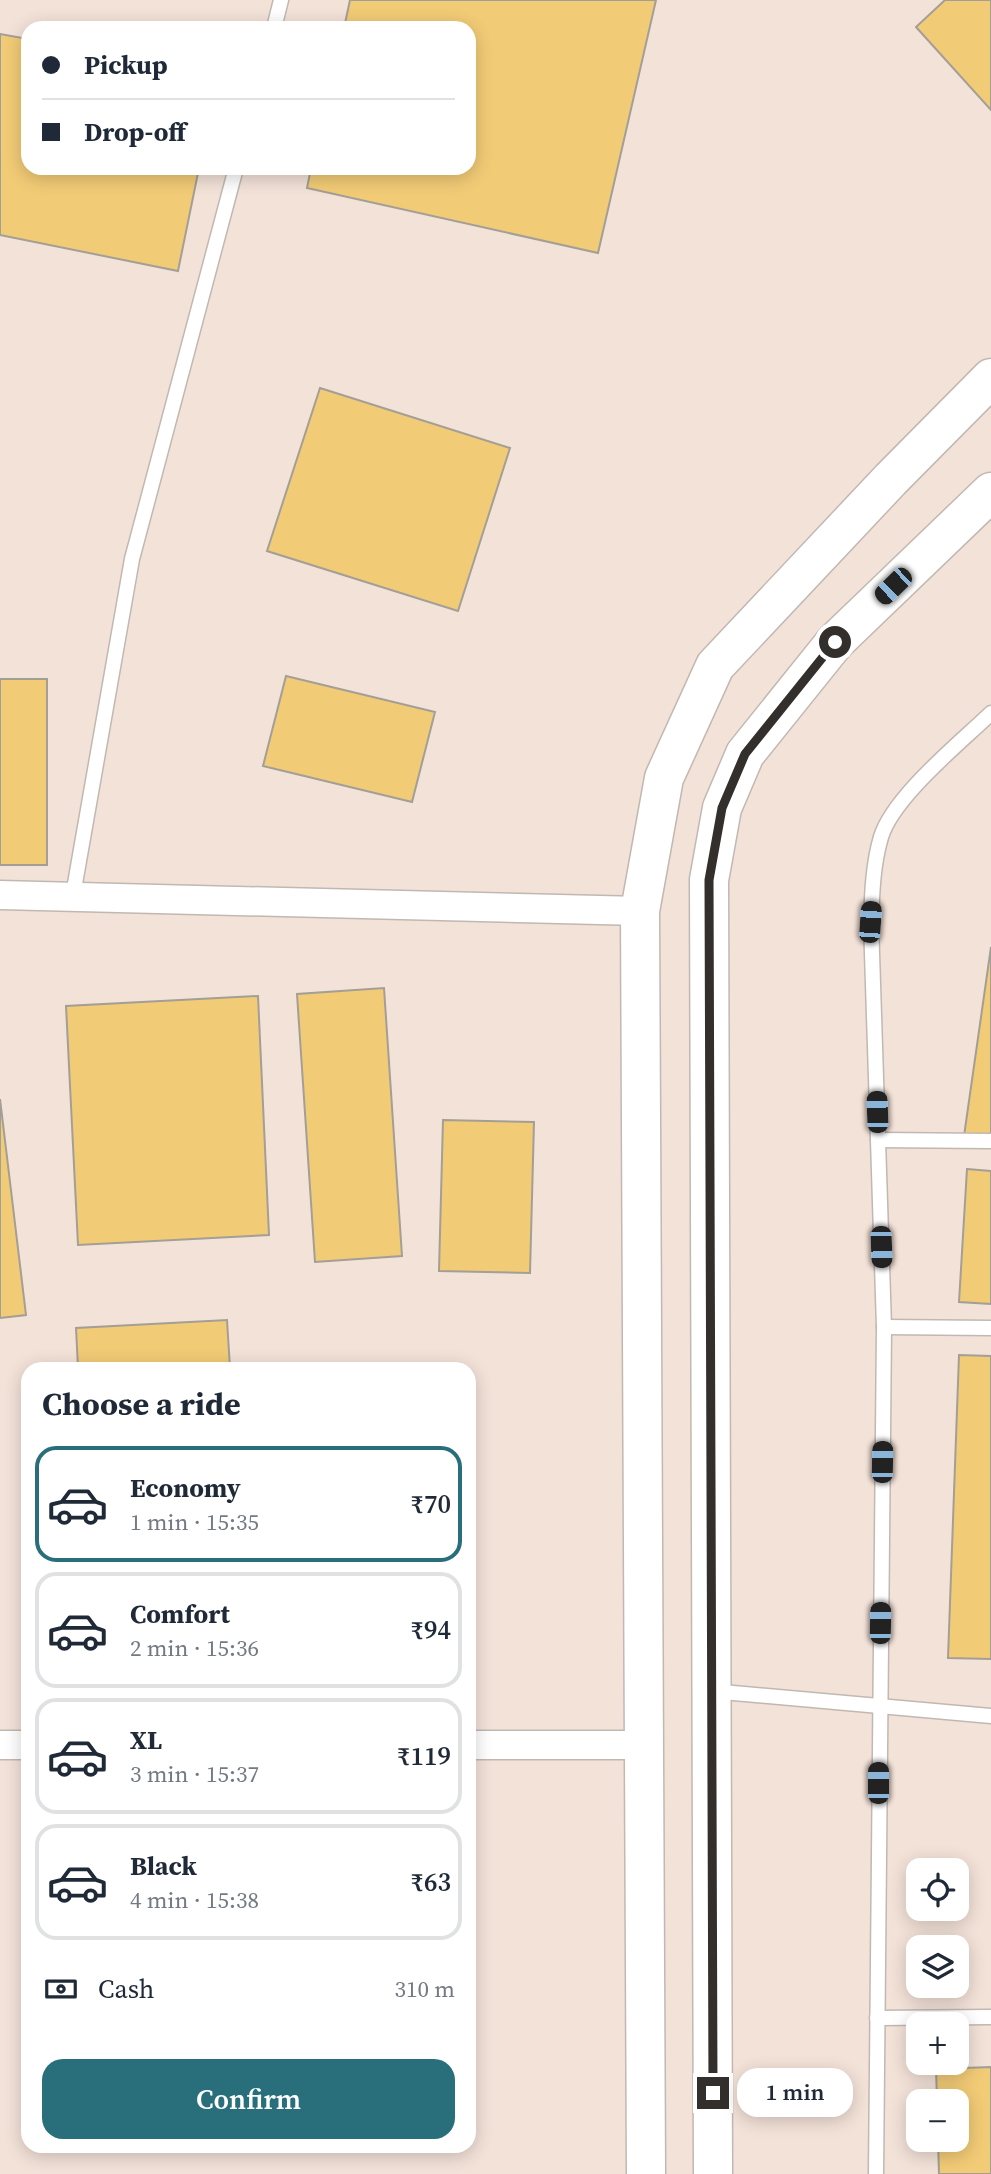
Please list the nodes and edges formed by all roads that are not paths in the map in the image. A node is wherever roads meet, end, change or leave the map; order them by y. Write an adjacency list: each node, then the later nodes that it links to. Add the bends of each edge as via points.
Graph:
1 (281, 0): 2 (lane)
2 (276, 21)
3 (234, 175): 8 (lane, via 132,559)
4 (991, 379): 9 (main road, via 715,666 664,778)
5 (991, 492): 14 (main road, via 835,642 745,754 722,808 709,880)
6 (991, 713): 10 (lane, via 904,799 882,834 873,870 870,922)
7 (0, 894): 8 (street)
8 (73, 895): 9 (street)
9 (640, 911): 20 (main road)
10 (878, 1140): 11 (lane); 12 (lane)
11 (991, 1141)
12 (884, 1327): 13 (lane); 15 (lane)
13 (991, 1328)
14 (710, 1690): 15 (lane); 24 (main road)
15 (879, 1704): 16 (lane); 22 (lane)
16 (991, 1716)
17 (0, 1745): 18 (street)
18 (21, 1745)
19 (476, 1745): 20 (street)
20 (643, 1745): 23 (main road)
21 (991, 2017): 22 (lane)
22 (877, 2018): 25 (lane)
23 (646, 2174)
24 (713, 2174)
25 (876, 2174)

